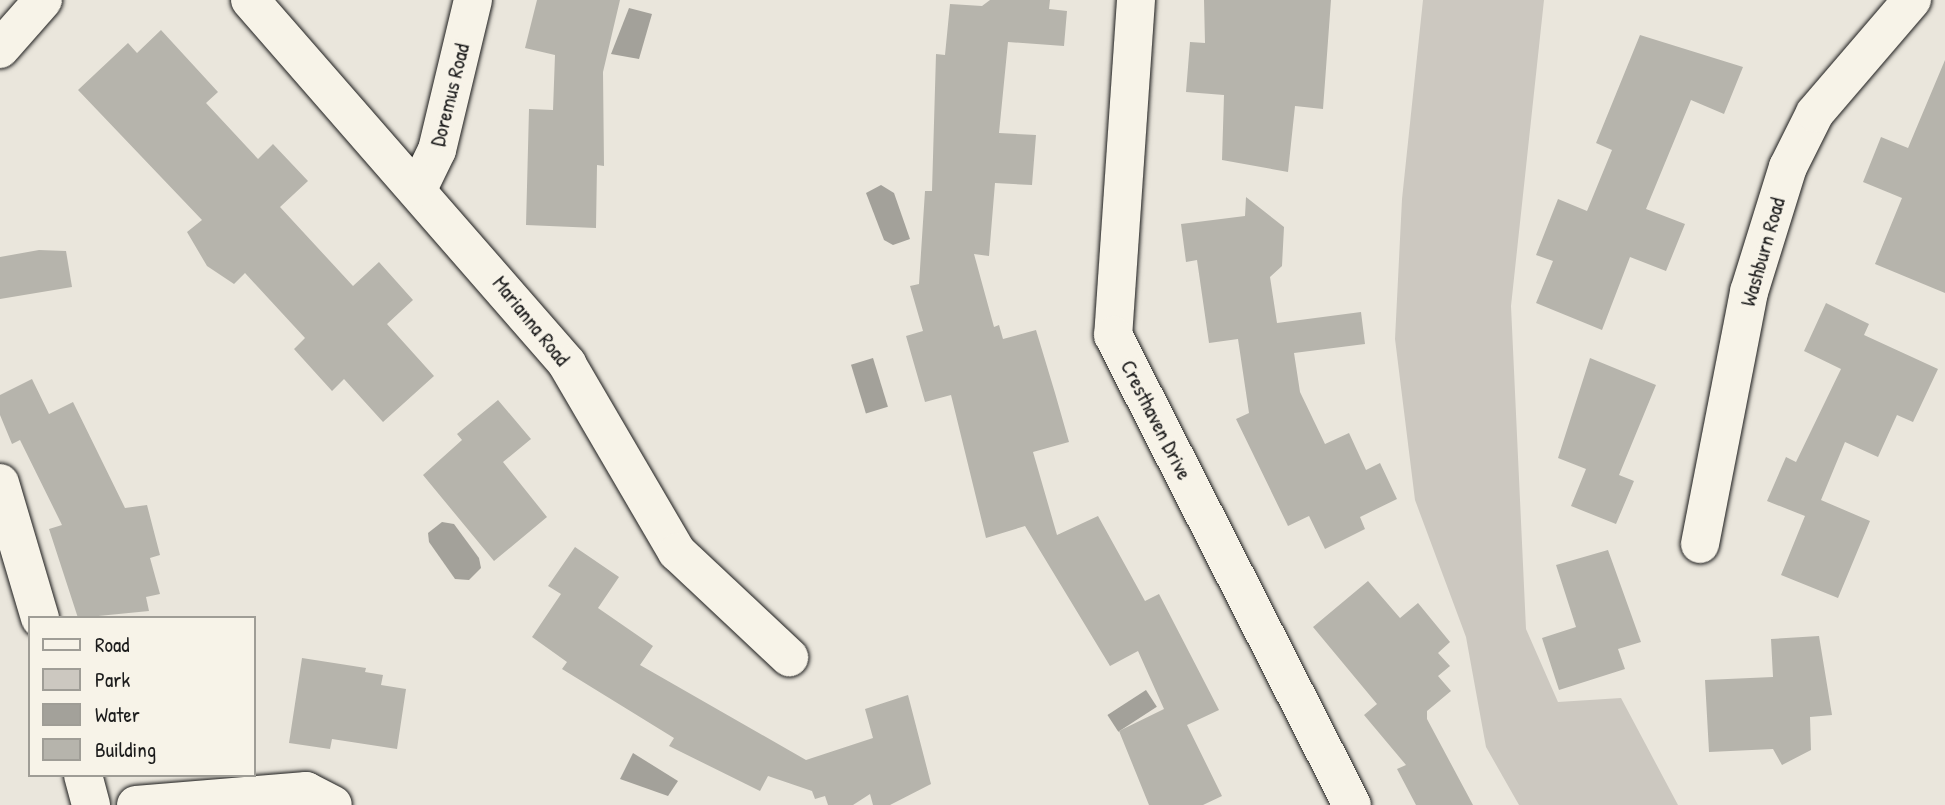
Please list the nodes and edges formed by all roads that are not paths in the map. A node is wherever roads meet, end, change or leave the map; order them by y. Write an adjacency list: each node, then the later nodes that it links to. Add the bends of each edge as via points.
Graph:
1 (43, 0): 6 (street)
2 (250, 0): 7 (street, Marianna Road)
3 (473, 0): 7 (street, Doremus Road, via 437,150)
4 (1136, 0): 16 (street, Cresthaven Drive, via 1113,335)
5 (1912, 0): 9 (street, Washburn Road, via 1815,113 1788,167 1749,292)
6 (0, 48)
7 (419, 187): 11 (street, Marianna Road, via 567,364 677,552)
8 (0, 483): 10 (street)
9 (1700, 544)
10 (39, 616)
11 (789, 657)
12 (84, 777): 13 (street)
13 (91, 805)
14 (136, 805): 15 (street, via 306,791)
15 (332, 805)
16 (1352, 805)

